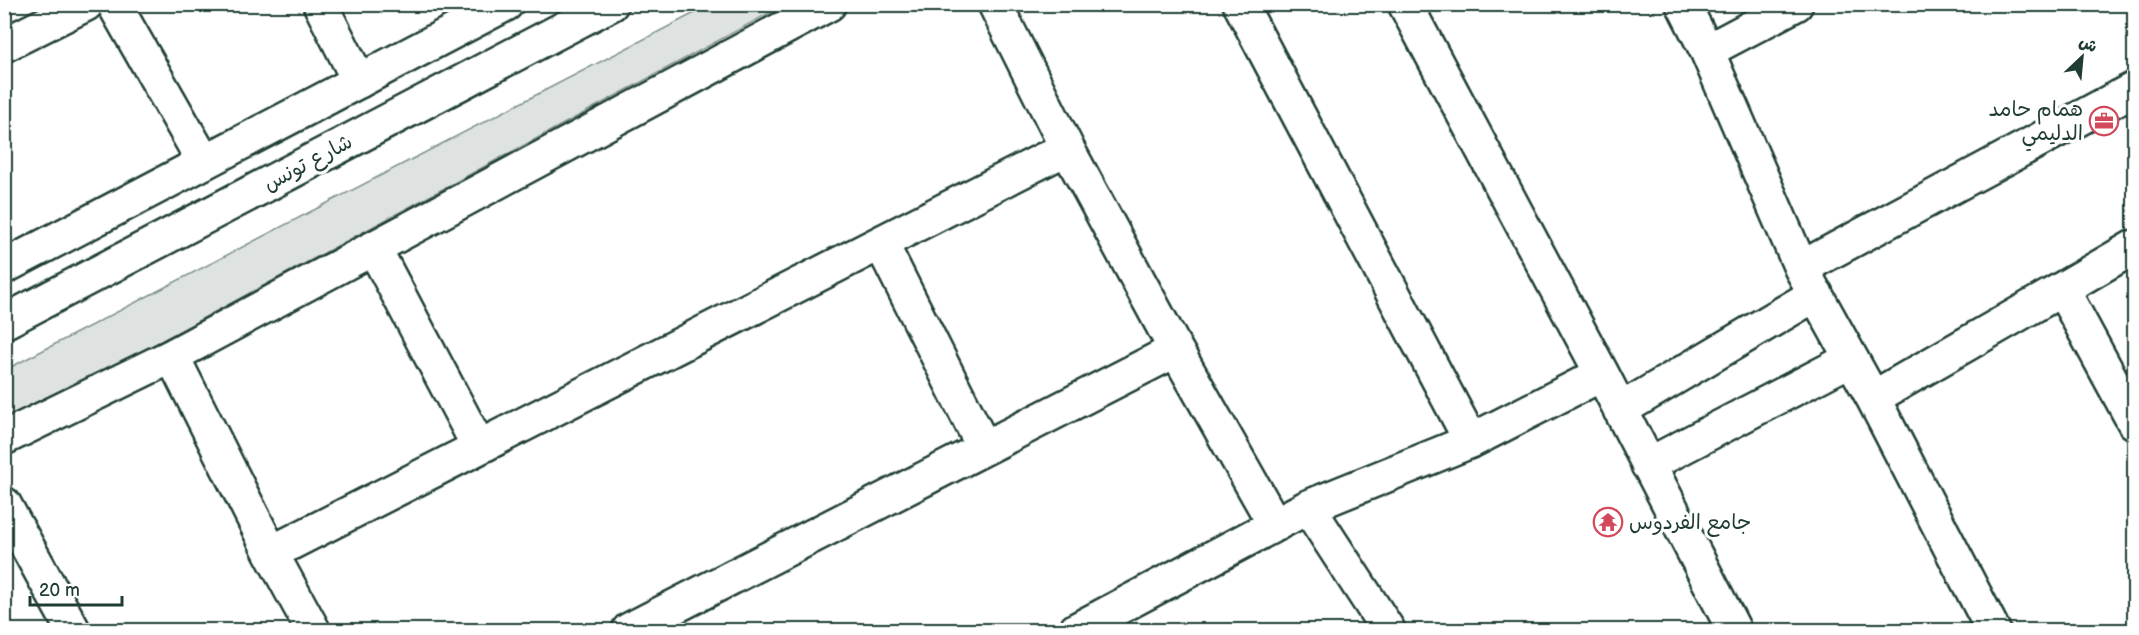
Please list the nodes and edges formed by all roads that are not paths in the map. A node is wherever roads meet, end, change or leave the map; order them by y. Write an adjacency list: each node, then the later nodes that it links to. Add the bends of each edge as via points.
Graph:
1 (86, 4): 12 (street)
2 (114, 4): 17 (street)
3 (320, 4): 14 (street)
4 (506, 4): 14 (street)
5 (610, 4): 24 (street, شارع تونس)
6 (829, 4): 20 (street)
7 (995, 4): 16 (street)
8 (1240, 4): 33 (street)
9 (1405, 4): 28 (street)
10 (1683, 4): 13 (street)
11 (1796, 4): 13 (street)
12 (4, 45)
13 (1707, 51): 22 (street)
14 (359, 81): 17 (street)
15 (2134, 89): 22 (street)
16 (1067, 148): 18 (street); 25 (street)
17 (204, 162): 21 (street)
18 (881, 243): 34 (street); 35 (street)
19 (2134, 247): 23 (street)
20 (374, 248): 26 (street); 34 (street)
21 (4, 267)
22 (1808, 281): 27 (street); 30 (street)
23 (2062, 289): 29 (street); 31 (street)
24 (4, 322)
25 (1176, 350): 35 (street); 39 (street)
26 (172, 356): 32 (street); 40 (street)
27 (1851, 359): 29 (street); 36 (street)
28 (1602, 374): 30 (street); 33 (street)
29 (1873, 398): 47 (street)
30 (1620, 410): 36 (street)
31 (2134, 422)
32 (4, 438)
33 (1471, 441): 38 (street)
34 (479, 447): 40 (street)
35 (984, 448): 43 (street)
36 (1648, 465): 46 (street)
37 (4, 504): 41 (street)
38 (1308, 507): 39 (street); 45 (street)
39 (1275, 525): 44 (street)
40 (271, 553): 42 (street)
41 (73, 630)
42 (313, 630)
43 (628, 630)
44 (1077, 630)
45 (1388, 630)
46 (1734, 630)
47 (1993, 630)

